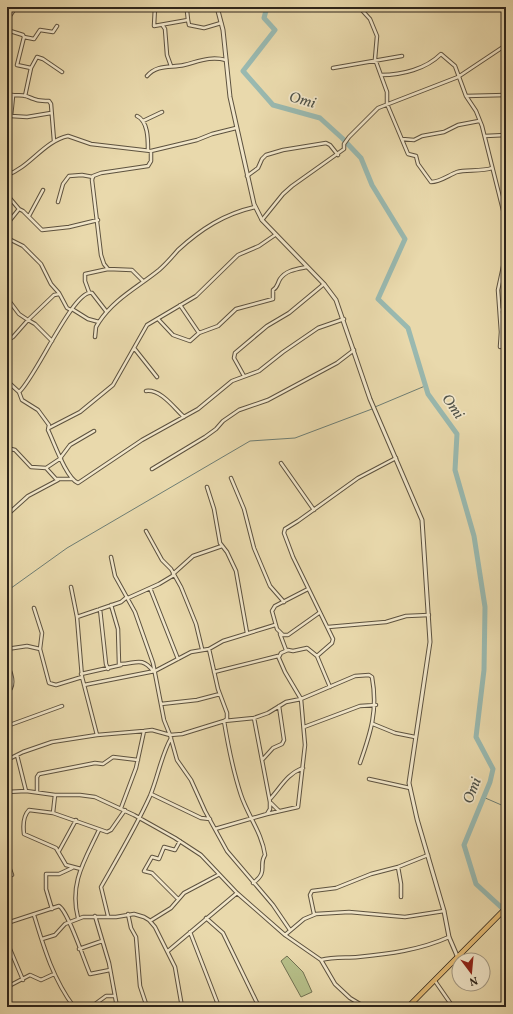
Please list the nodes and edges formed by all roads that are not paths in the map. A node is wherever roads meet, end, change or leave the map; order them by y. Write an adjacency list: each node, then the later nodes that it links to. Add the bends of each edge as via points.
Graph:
1 (16, 7): 6 (street)
2 (155, 7): 10 (street, via 154,26)
3 (185, 7): 7 (street)
4 (217, 7): 8 (street)
5 (360, 8): 16 (street, via 370,19 377,36)
6 (7, 20)
7 (188, 20): 8 (street, via 189,25 204,28); 10 (street)
8 (221, 22): 15 (street)
9 (57, 26): 12 (street, via 54,32 40,30 34,39)
10 (163, 26): 17 (street)
11 (7, 30): 12 (street)
12 (24, 37): 18 (street, via 17,64)
13 (506, 45): 23 (street)
14 (402, 56): 16 (street)
15 (226, 60): 17 (street, via 210,58); 36 (street)
16 (376, 61): 19 (street); 21 (street)
17 (171, 66): 22 (street, via 152,70)
18 (31, 68): 20 (street, via 37,57); 27 (street)
19 (333, 68)
20 (62, 72)
21 (382, 75): 23 (street, via 414,70 433,62 441,54 456,66); 29 (street)
22 (147, 76)
23 (459, 76): 28 (street); 29 (street)
24 (7, 93): 26 (street)
25 (506, 95): 28 (street)
26 (13, 96): 27 (street); 32 (street)
27 (25, 96): 31 (street, via 34,101 49,101)
28 (466, 96): 35 (street)
29 (387, 103): 39 (street); 42 (street, via 372,112 349,137)
30 (162, 112): 34 (street)
31 (51, 113): 32 (street); 40 (street)
32 (9, 116)
33 (137, 116): 34 (street)
34 (143, 121): 41 (street)
35 (479, 121): 38 (street); 39 (street, via 458,125 444,132 414,140)
36 (236, 128): 41 (street); 45 (street)
37 (506, 135): 38 (street)
38 (484, 136): 43 (street)
39 (401, 139): 43 (street, via 408,154 416,156 418,164 433,183 457,172 476,172)
40 (54, 141): 41 (street, via 71,136 91,144); 44 (street)
41 (149, 151): 46 (street, via 148,166 101,173)
42 (338, 155): 45 (street, via 326,143 283,150 266,155 258,168); 53 (street, via 288,190)
43 (492, 168): 54 (street)
44 (7, 175): 50 (street, via 8,196)
45 (247, 176): 49 (street)
46 (93, 177): 48 (street, via 69,176 63,184); 52 (street)
47 (43, 190): 51 (street)
48 (58, 202)
49 (255, 207): 53 (street); 61 (street, via 219,219 179,250 160,269)
50 (19, 209): 51 (street); 55 (street)
51 (29, 216): 52 (street, via 42,230)
52 (98, 220): 60 (street, via 101,255)
53 (262, 220): 56 (street)
54 (506, 222)
55 (7, 224)
56 (275, 235): 59 (street); 66 (street, via 259,246 238,255 196,296)
57 (7, 238): 64 (street, via 23,246 41,264 51,284)
58 (506, 253): 68 (street, via 498,290)
59 (307, 267): 62 (street); 75 (street, via 292,270 281,277 277,288 273,290 273,299 236,309 218,326)
60 (108, 269): 61 (street, via 132,270); 63 (street, via 84,275)
61 (143, 280): 70 (street)
62 (324, 284): 72 (street, via 336,300); 82 (street, via 235,353 234,358)
63 (89, 292): 67 (street); 70 (street)
64 (60, 293): 67 (street, via 67,308); 73 (street, via 54,294)
65 (7, 298): 73 (street, via 19,314)
66 (180, 305): 71 (street); 75 (street)
67 (71, 309): 74 (street); 78 (street)
68 (500, 310): 69 (street); 79 (street)
69 (506, 310)
70 (106, 311): 74 (street)
71 (158, 319): 75 (street, via 173,335 186,341 190,341); 80 (street, via 144,328)
72 (344, 319): 81 (street); 82 (street, via 318,328 259,371)
73 (28, 320): 77 (street); 78 (street)
74 (99, 322): 76 (street)
75 (199, 333)
76 (95, 337)
77 (7, 341)
78 (52, 341): 86 (street, via 28,382)
79 (500, 347)
80 (134, 348): 83 (street); 88 (street, via 115,382 105,392 74,416)
81 (354, 350): 92 (street, via 370,398); 95 (street, via 337,363 268,400 239,410 205,437)
82 (244, 376): 87 (street, via 232,381 209,401)
83 (157, 377)
84 (7, 381): 86 (street)
85 (146, 391): 87 (street, via 156,392)
86 (19, 392): 88 (street, via 22,400 38,410 49,425)
87 (184, 417): 98 (street, via 142,440 80,483)
88 (48, 428): 91 (street)
89 (94, 431): 91 (street, via 70,445)
90 (7, 448): 94 (street, via 15,450 31,467)
91 (61, 458): 94 (street); 98 (street)
92 (396, 458): 100 (street, via 358,478); 115 (street, via 422,520)
93 (281, 463): 100 (street)
94 (46, 468): 97 (street)
95 (152, 469)
96 (231, 478): 110 (street, via 244,509 254,548 270,586)
97 (59, 479): 98 (street); 101 (street, via 28,496)
98 (72, 479)
99 (207, 487): 103 (street)
100 (314, 510): 108 (street, via 284,529 293,557)
101 (7, 516)
102 (146, 531): 105 (street, via 162,560)
103 (222, 546): 105 (street, via 193,556); 119 (street, via 236,572)
104 (111, 557): 109 (street, via 115,576)
105 (174, 574): 107 (street); 124 (street, via 196,624)
106 (71, 587): 116 (street)
107 (150, 588): 109 (street); 128 (street)
108 (308, 589): 110 (street); 114 (street)
109 (127, 597): 111 (street, via 122,602); 132 (street, via 146,642)
110 (284, 602): 117 (street, via 272,611)
111 (111, 605): 113 (street); 130 (street, via 118,629)
112 (34, 608): 121 (street, via 42,634)
113 (100, 609): 116 (street); 131 (street)
114 (319, 613): 118 (street); 120 (street, via 288,635)
115 (429, 614): 118 (street, via 406,616 386,622); 152 (street, via 430,642)
116 (77, 617): 134 (street)
117 (276, 625): 119 (street); 120 (street)
118 (327, 627): 126 (street, via 333,642)
119 (247, 633): 122 (street)
120 (280, 634): 125 (street)
121 (40, 648): 123 (street, via 27,646); 134 (street, via 50,684 56,685)
122 (209, 648): 124 (street); 133 (street)
123 (7, 649)
124 (202, 649): 128 (street)
125 (286, 650): 126 (street, via 307,648); 127 (street)
126 (317, 656): 136 (street)
127 (279, 657): 133 (street); 139 (street)
128 (178, 659): 132 (street)
129 (7, 664): 137 (street, via 11,673 11,687)
130 (120, 665): 131 (street); 132 (street, via 138,661 147,664)
131 (108, 669): 134 (street)
132 (154, 671): 135 (street); 140 (street)
133 (214, 672): 138 (street)
134 (82, 675): 135 (street)
135 (84, 685): 150 (street)
136 (330, 687): 139 (street); 141 (street, via 355,676 369,675 372,677)
137 (7, 693)
138 (220, 694): 140 (street, via 197,700); 145 (street, via 228,713)
139 (301, 699): 143 (street); 148 (street)
140 (161, 704): 151 (street)
141 (376, 705): 146 (street); 148 (street, via 360,706)
142 (62, 706): 147 (street)
143 (279, 706): 144 (street); 154 (street, via 284,740)
144 (254, 718): 145 (street); 154 (street)
145 (224, 721): 151 (street); 174 (street, via 241,796)
146 (373, 724): 152 (street, via 395,733); 157 (street)
147 (7, 726)
148 (304, 727): 158 (street)
149 (144, 730): 150 (street); 151 (street); 156 (street)
150 (97, 735): 153 (street, via 52,742)
151 (171, 736): 164 (street); 173 (street, via 177,760 191,780)
152 (415, 737): 160 (street, via 409,774)
153 (17, 755): 155 (street); 161 (street)
154 (263, 759): 166 (street)
155 (7, 760)
156 (138, 760): 163 (street, via 113,757 103,764 95,763 39,774); 167 (street)
157 (360, 763)
158 (303, 768): 166 (street, via 287,777); 169 (street, via 300,804 296,808)
159 (369, 779): 160 (street)
160 (410, 788): 180 (street)
161 (26, 791): 162 (street); 163 (street)
162 (7, 792)
163 (37, 792): 165 (street)
164 (151, 794): 172 (street); 173 (street, via 201,818)
165 (55, 795): 167 (street, via 95,797); 170 (street)
166 (270, 801): 169 (street); 171 (street)
167 (121, 808): 168 (street)
168 (125, 810): 172 (street); 177 (street, via 110,831)
169 (279, 811): 171 (street)
170 (53, 813): 175 (street); 179 (street, via 28,811 23,829 27,836 50,844)
171 (267, 814): 174 (street)
172 (140, 818): 178 (street); 198 (street, via 101,887)
173 (210, 819): 176 (street)
174 (253, 819): 176 (street); 187 (street, via 265,855 262,859 260,878)
175 (76, 820): 177 (street); 179 (street)
176 (215, 829): 187 (street, via 227,851)
177 (99, 830): 184 (street)
178 (180, 841): 185 (street, via 201,854); 190 (street, via 175,850 164,847 159,859 152,857 144,871 152,873)
179 (59, 851): 183 (street, via 66,865)
180 (428, 856): 182 (street); 193 (street)
181 (7, 861): 186 (street)
182 (398, 867): 189 (street); 195 (street, via 370,874 336,888 312,891 310,895)
183 (73, 868): 184 (street); 191 (street, via 59,874 46,874 46,889)
184 (81, 869): 199 (street, via 74,896)
185 (218, 874): 188 (street); 190 (street, via 189,889)
186 (12, 875)
187 (253, 882): 204 (street)
188 (237, 893): 200 (street); 206 (street)
189 (401, 897)
190 (178, 899): 201 (street, via 166,912)
191 (52, 908): 196 (street); 202 (street, via 61,907)
192 (506, 908): 214 (highway)
193 (444, 911): 195 (street, via 405,917 349,912); 207 (street)
194 (128, 914): 198 (street); 201 (street, via 139,915); 226 (street, via 136,937 140,986)
195 (314, 914): 204 (street)
196 (34, 915): 203 (street); 208 (street)
197 (95, 916): 198 (street); 199 (street); 210 (street)
198 (108, 916)
199 (78, 918): 202 (street)
200 (206, 918): 205 (street); 229 (street, via 223,933)
201 (150, 921): 212 (street)
202 (70, 922): 208 (street, via 58,934); 211 (street)
203 (7, 923)
204 (290, 930): 206 (street)
205 (190, 932): 212 (street); 228 (street)
206 (285, 935): 215 (street)
207 (449, 937): 213 (street); 215 (street, via 419,949)
208 (42, 940): 218 (street)
209 (7, 942): 219 (street)
210 (102, 942): 211 (street); 217 (street)
211 (79, 949): 217 (street, via 91,974)
212 (168, 951): 227 (street, via 178,978)
213 (455, 952)
214 (464, 952)
215 (321, 960): 230 (street, via 335,984)
216 (451, 965): 220 (highway)
217 (110, 970): 222 (street)
218 (54, 974): 219 (street, via 41,980 32,975); 223 (street)
219 (23, 980): 221 (street)
220 (435, 981): 231 (highway); 232 (street)
221 (7, 987)
222 (114, 996): 224 (street, via 106,996); 225 (street)
223 (74, 1007)
224 (91, 1007)
225 (117, 1007)
226 (147, 1007)
227 (182, 1007)
228 (219, 1007)
229 (259, 1007)
230 (365, 1007)
231 (408, 1007)
232 (453, 1007)

